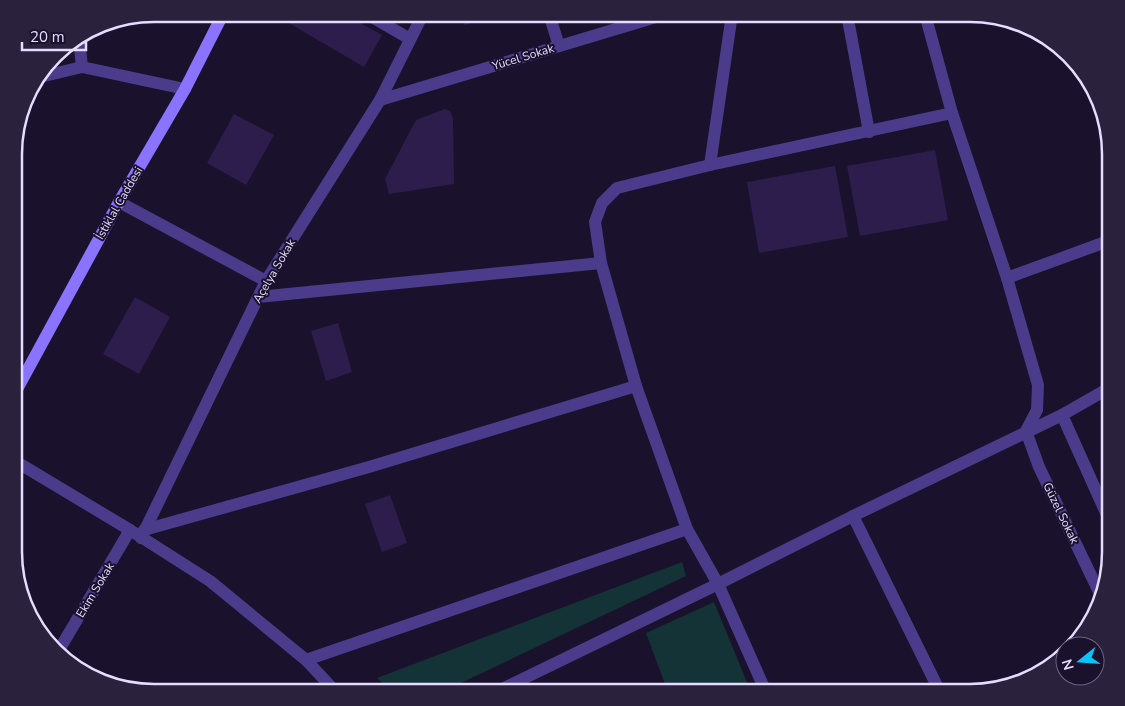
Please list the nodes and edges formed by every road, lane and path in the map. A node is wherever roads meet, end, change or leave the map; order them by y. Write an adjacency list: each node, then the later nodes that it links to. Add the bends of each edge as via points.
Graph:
1 (220, 22): 14 (main road, İstiklal Caddesi)
2 (381, 22): 9 (street)
3 (419, 22): 9 (street, Açelya Sokak)
4 (552, 22): 11 (street)
5 (639, 22): 11 (street, Yücel Sokak)
6 (731, 22): 18 (street)
7 (848, 22): 17 (street)
8 (927, 22): 16 (street)
9 (410, 39): 15 (street, Açelya Sokak)
10 (80, 46): 12 (street)
11 (559, 46): 15 (street, Yücel Sokak)
12 (82, 67): 13 (street); 14 (street)
13 (50, 75)
14 (185, 89): 19 (main road, İstiklal Caddesi)
15 (380, 100): 23 (street, Açelya Sokak)
16 (952, 113): 17 (street); 22 (street)
17 (869, 132): 18 (street)
18 (710, 164): 21 (street, via 617,188 602,203 595,222)
19 (119, 202): 23 (street); 25 (main road, İstiklal Caddesi)
20 (1102, 243): 22 (street)
21 (601, 263): 24 (street); 26 (street)
22 (1007, 278): 29 (street, via 1038,385 1037,410)
23 (266, 281): 24 (street, Açelya Sokak)
24 (258, 297): 35 (street, Açelya Sokak)
25 (22, 380)
26 (636, 386): 33 (street); 35 (street)
27 (1102, 391): 28 (street)
28 (1062, 414): 29 (street); 31 (street)
29 (1026, 431): 32 (street); 37 (street, Güzel Sokak, via 1039,467)
30 (22, 465): 34 (street)
31 (1102, 504)
32 (853, 516): 36 (street); 41 (street)
33 (687, 529): 36 (street); 39 (street)
34 (130, 530): 35 (street); 38 (street, Ekim Sokak)
35 (143, 534): 39 (street, via 210,582)
36 (718, 584): 40 (street); 43 (street)
37 (1097, 588)
38 (62, 645)
39 (306, 660): 42 (street)
40 (762, 683)
41 (936, 683)
42 (328, 684)
43 (513, 684)

